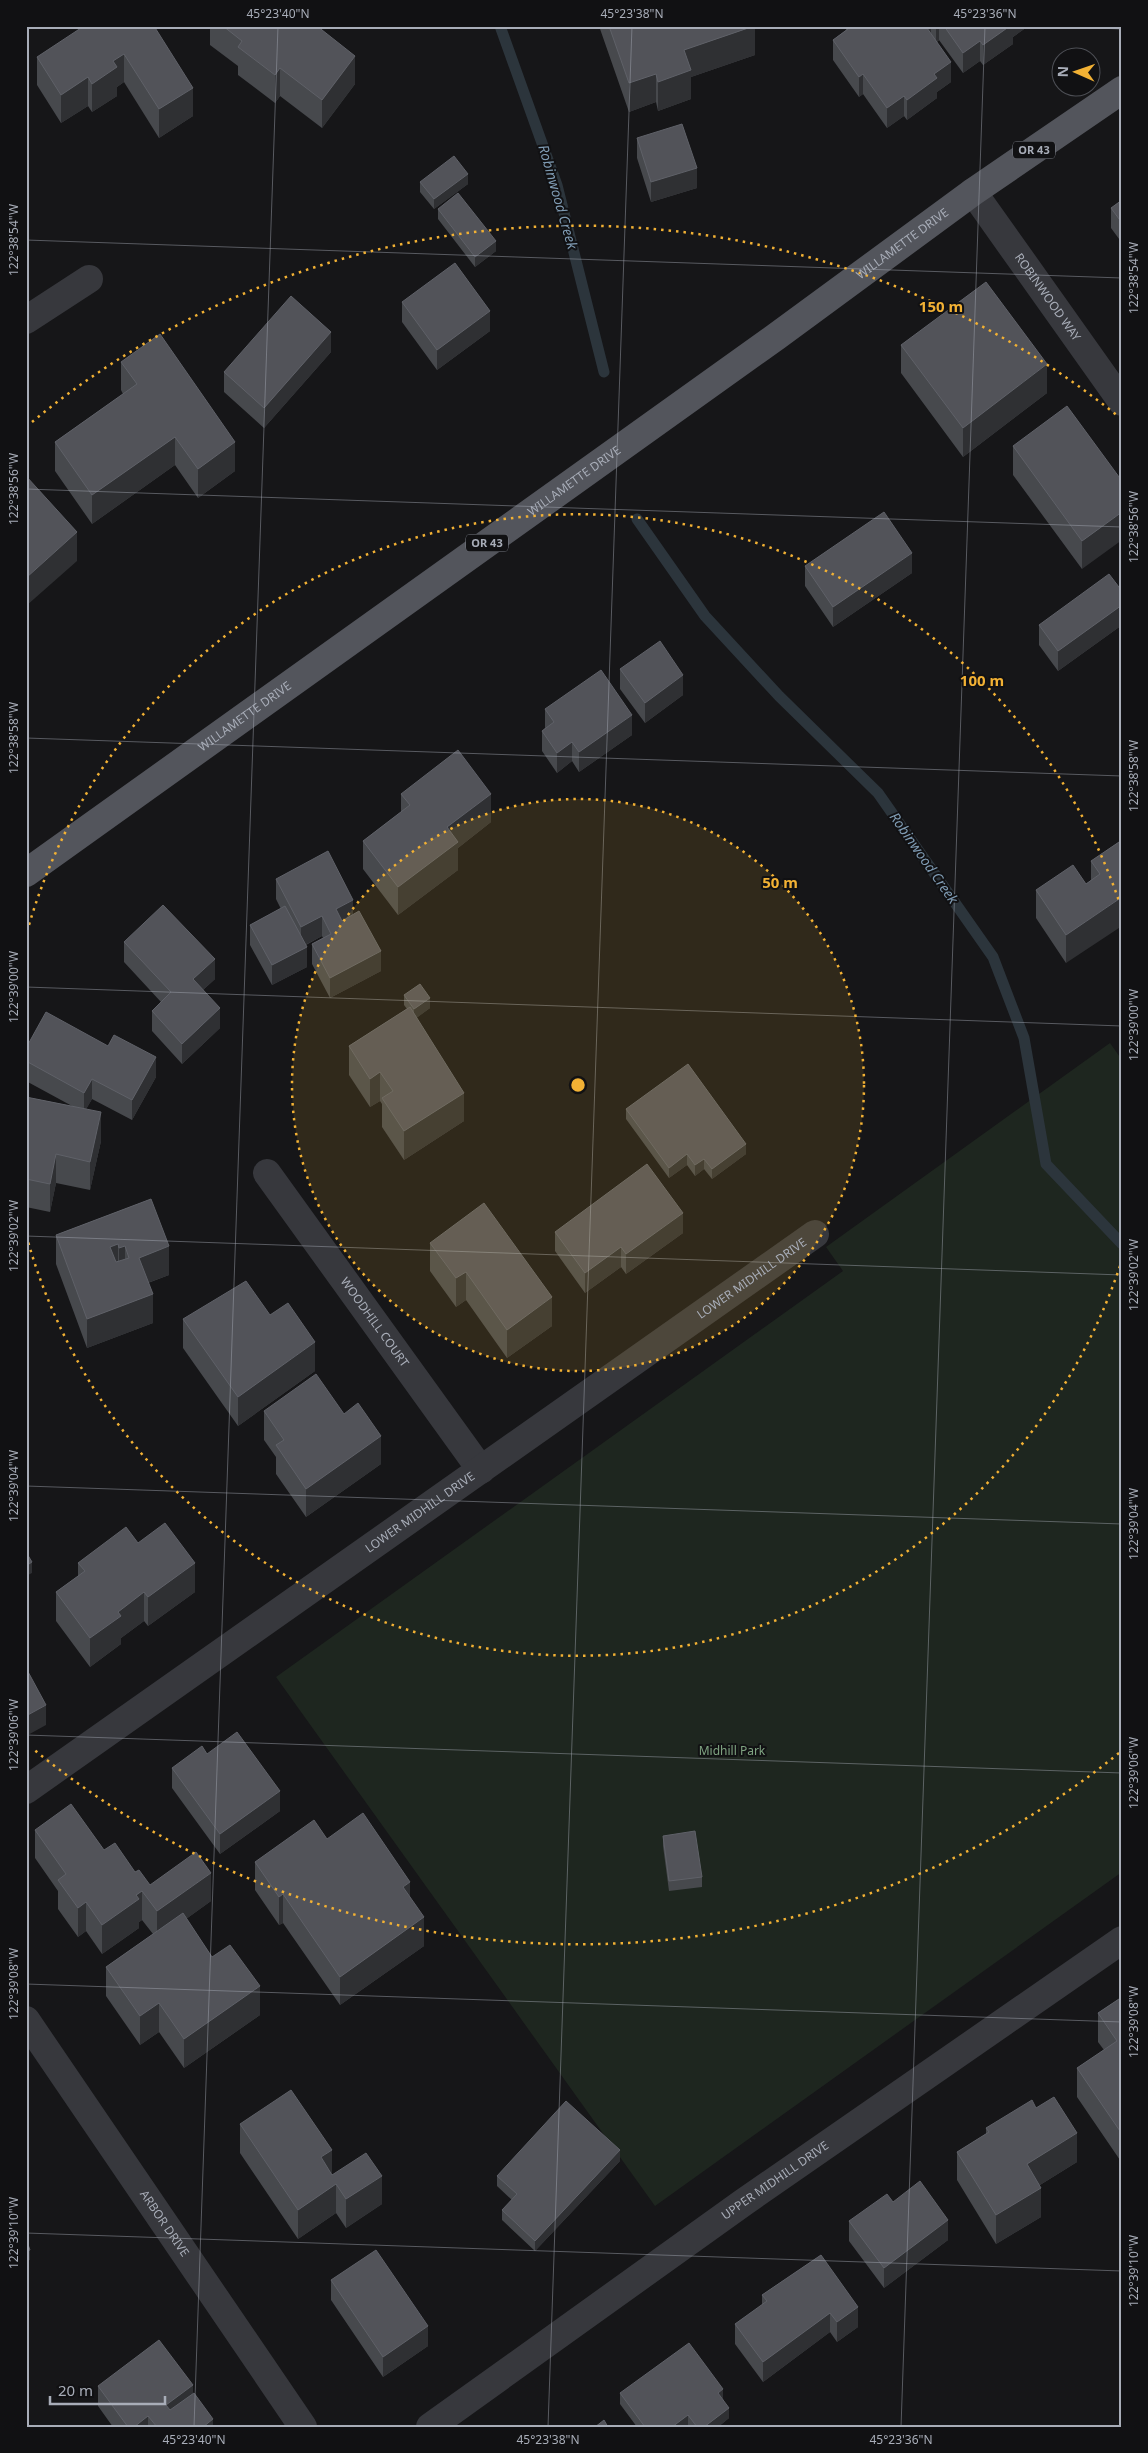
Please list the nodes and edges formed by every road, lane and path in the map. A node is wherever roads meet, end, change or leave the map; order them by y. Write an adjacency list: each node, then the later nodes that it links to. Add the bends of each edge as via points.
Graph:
1 (1122, 90): 2 (main road, WILLAMETTE DRIVE / OR 43)
2 (973, 192): 5 (street, ROBINWOOD WAY); 6 (main road, WILLAMETTE DRIVE / OR 43)
3 (89, 279): 4 (street)
4 (26, 320)
5 (1122, 402)
6 (26, 873)
7 (268, 1173): 9 (street, WOODHILL COURT)
8 (815, 1234): 9 (street, LOWER MIDHILL DRIVE)
9 (480, 1470): 10 (street, LOWER MIDHILL DRIVE)
10 (26, 1790)
11 (1122, 1940): 14 (street, UPPER MIDHILL DRIVE, via 752,2196)
12 (26, 2020): 13 (street, ARBOR DRIVE)
13 (303, 2427)
14 (430, 2427)

